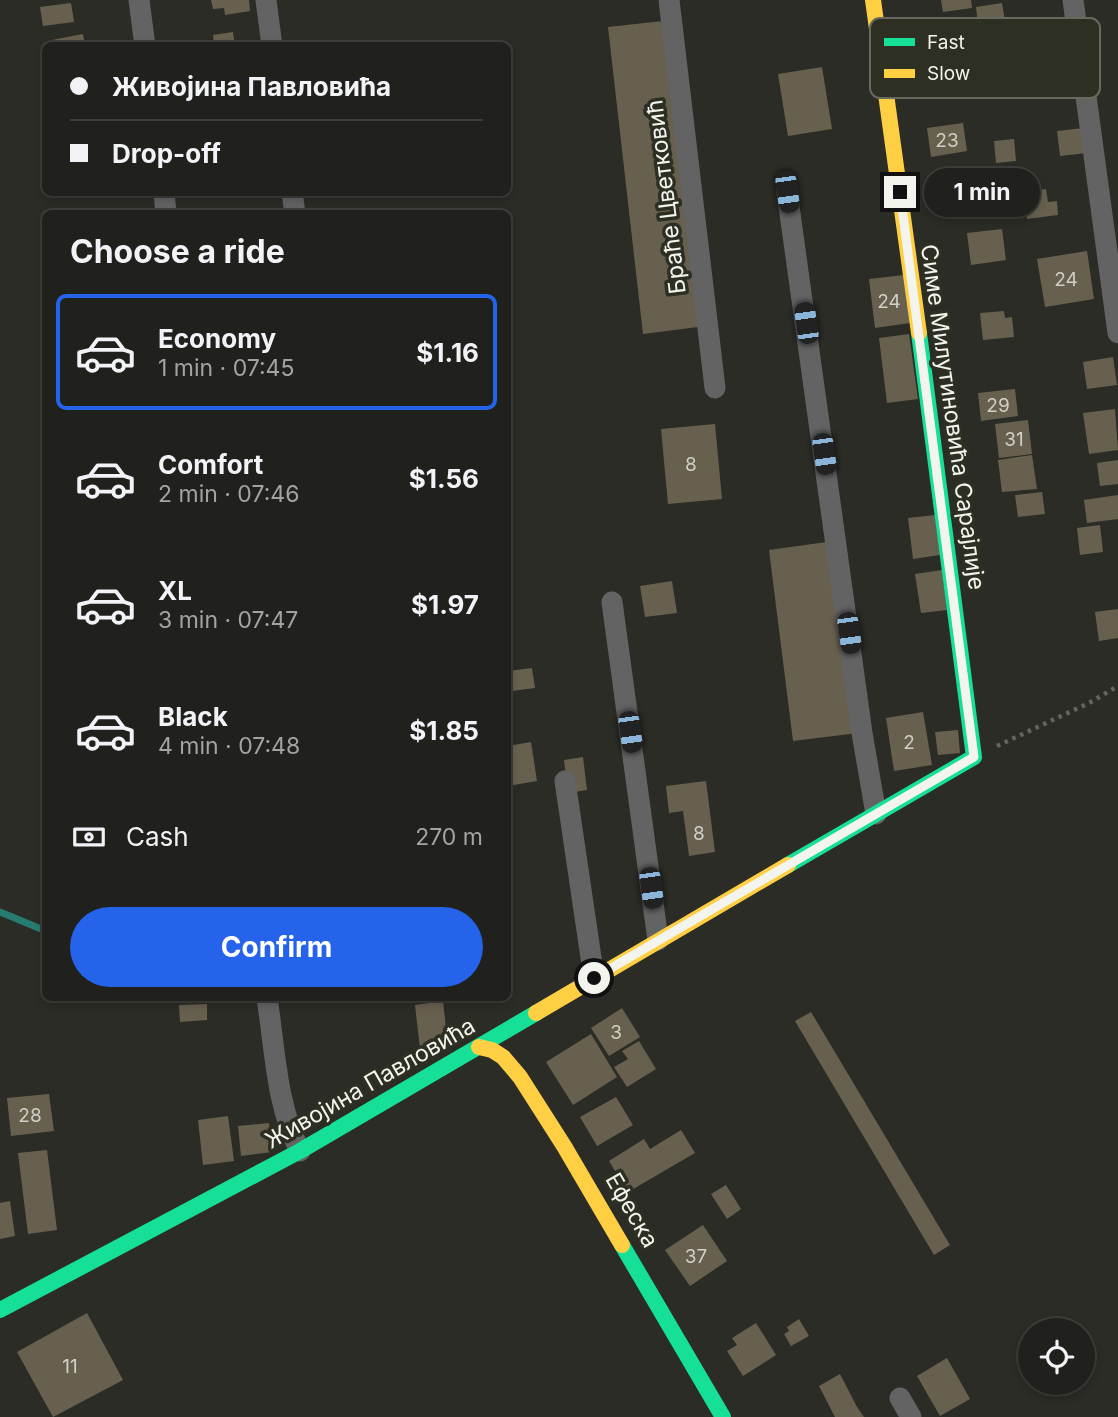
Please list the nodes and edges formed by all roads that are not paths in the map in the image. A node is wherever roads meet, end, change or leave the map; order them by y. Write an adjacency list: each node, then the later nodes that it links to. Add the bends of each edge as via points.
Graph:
1 (139, 0): 8 (street)
2 (266, 0): 9 (street)
3 (669, 0): 14 (street, Браће Цветковић)
4 (873, 0): 6 (street, Симе Милутиновића Сарајлије)
5 (1073, 0): 7 (street)
6 (875, 18)
7 (1075, 18)
8 (144, 42)
9 (271, 42)
10 (887, 98): 16 (street, Симе Милутиновића Сарајлије)
11 (1086, 98): 13 (street)
12 (787, 192): 18 (street)
13 (1118, 333)
14 (715, 388)
15 (612, 602): 19 (street)
16 (974, 757): 18 (street, Живојина Павловића)
17 (565, 781): 20 (street)
18 (876, 814): 19 (street, Живојина Павловића)
19 (658, 940): 20 (street, Живојина Павловића)
20 (594, 978): 22 (street, Живојина Павловића)
21 (267, 1001): 23 (street, via 284,1111)
22 (479, 1047): 23 (street, Живојина Павловића); 26 (street, Ефеска, via 503,1057 520,1077)
23 (300, 1151): 24 (street, Живојина Павловића)
24 (0, 1310)
25 (900, 1398): 27 (street)
26 (723, 1417)
27 (911, 1417)

